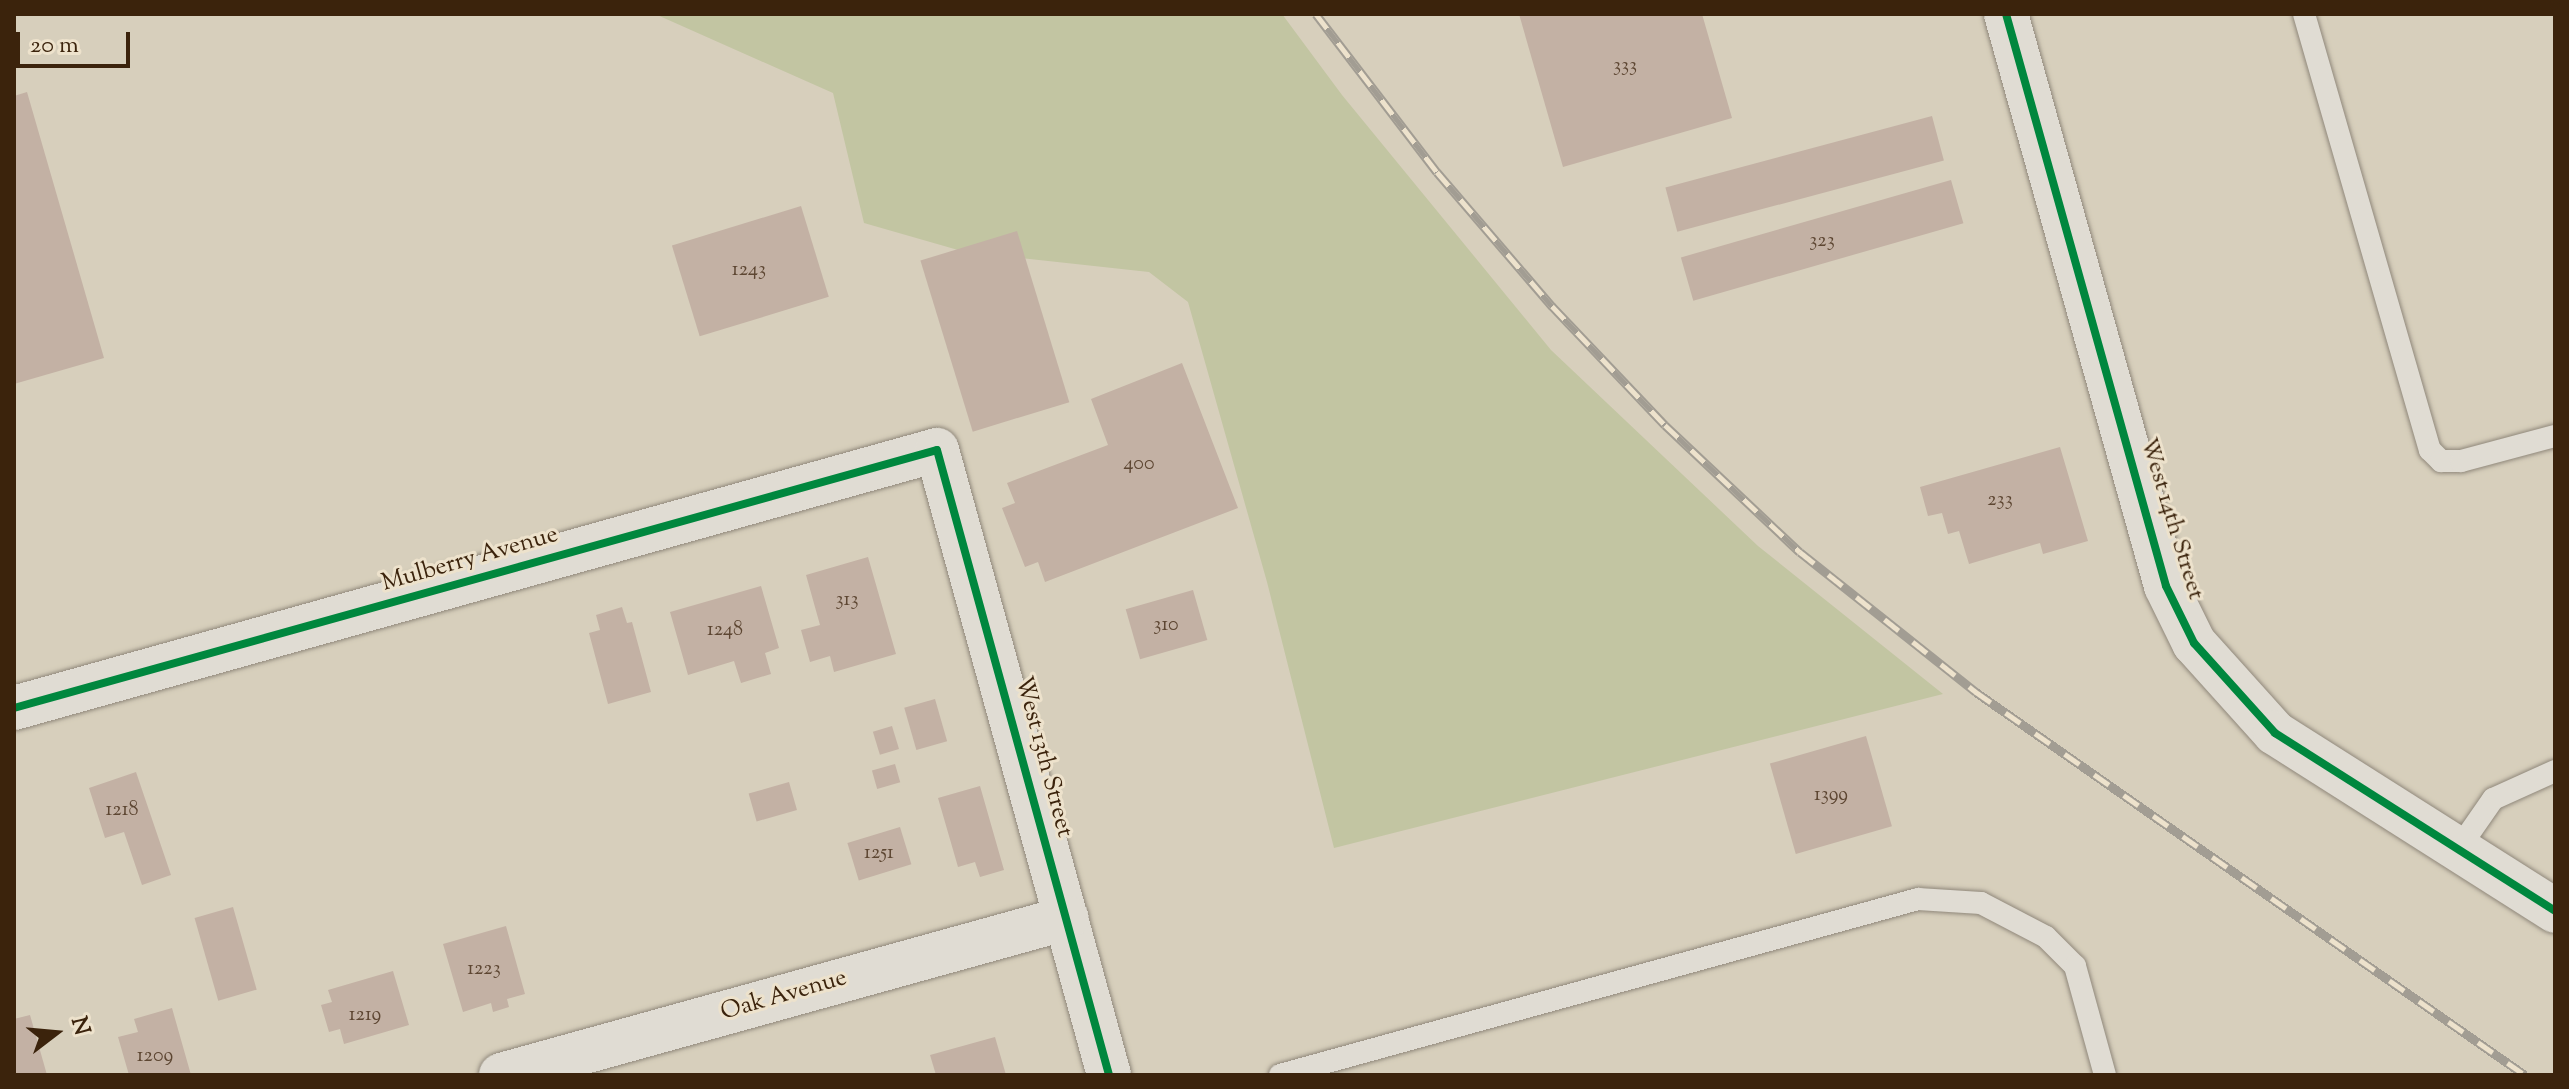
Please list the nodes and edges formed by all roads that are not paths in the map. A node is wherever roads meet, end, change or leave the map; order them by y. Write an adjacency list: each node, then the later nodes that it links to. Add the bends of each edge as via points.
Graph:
1 (2006, 14): 7 (street, West 14th Street, via 2166,586 2194,643 2275,733)
2 (2304, 14): 3 (lane, via 2430,450 2441,461 2461,461)
3 (2555, 436)
4 (937, 450): 5 (street, Mulberry Avenue); 9 (street, West 13th Street)
5 (14, 708)
6 (2555, 771): 7 (lane, via 2493,799)
7 (2459, 848): 8 (street, West 14th Street)
8 (2555, 911)
9 (1067, 918): 10 (street, Oak Avenue); 11 (street, West 13th Street)
10 (501, 1075)
11 (1109, 1075)
12 (1280, 1075): 13 (lane, via 1918,899 1981,903 2046,937 2075,966)
13 (2105, 1075)

